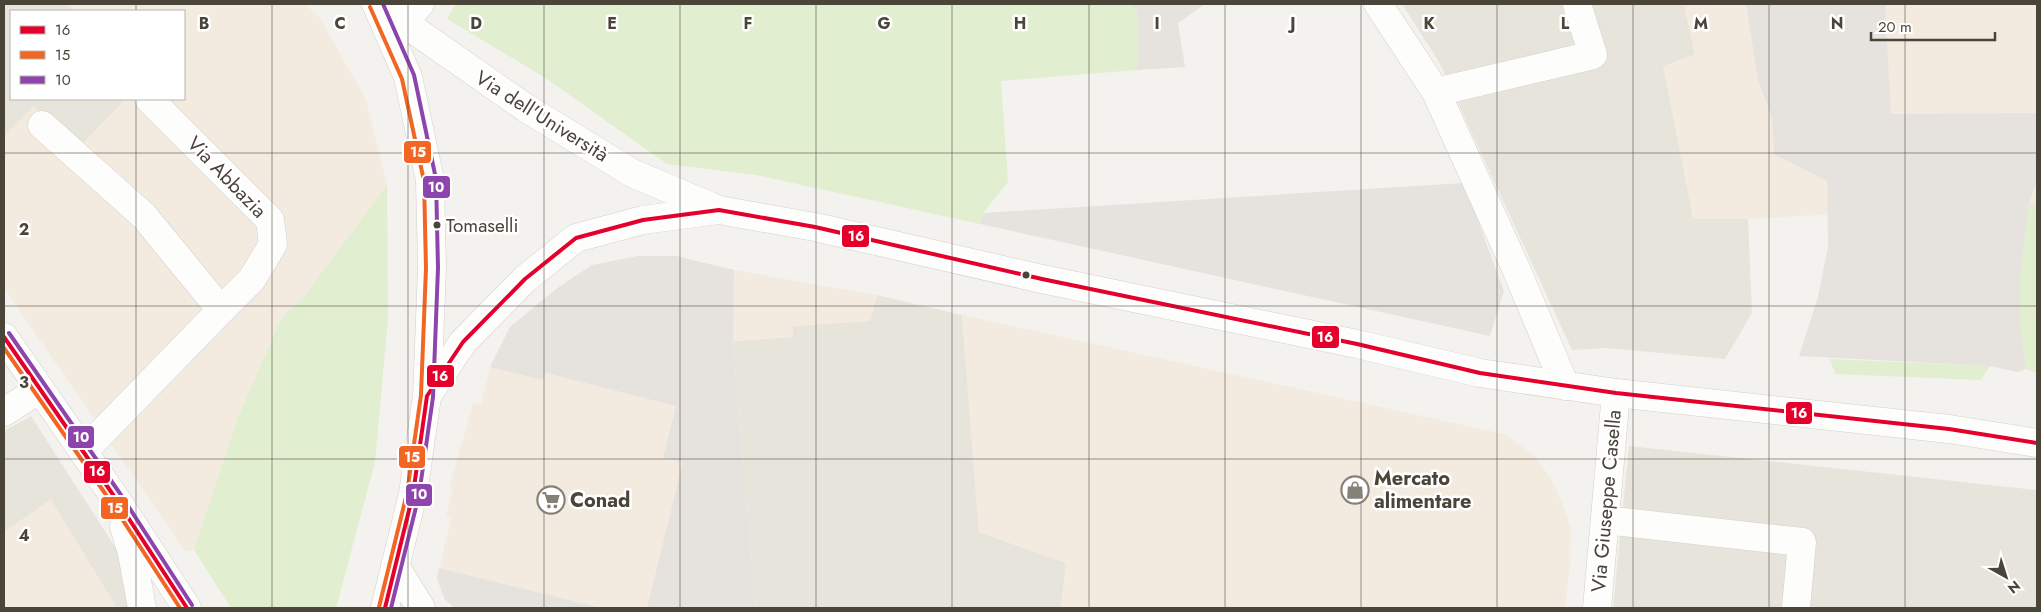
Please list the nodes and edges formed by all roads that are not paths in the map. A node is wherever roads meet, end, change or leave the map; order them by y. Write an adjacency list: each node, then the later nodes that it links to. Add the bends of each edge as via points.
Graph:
1 (376, 4): 4 (street, Via dell'Università); 14 (street, via 408,77 430,180 432,268)
2 (1378, 4): 5 (street)
3 (1577, 4): 5 (street, via 1592,55)
4 (412, 14): 8 (street, Via dell'Università, via 526,108 632,173)
5 (1436, 92): 11 (street)
6 (151, 100): 9 (street, Via Abbazia, via 270,220 273,244 252,279)
7 (42, 124): 9 (street, via 144,216)
8 (719, 210): 11 (street, Via dell'Università, via 815,227 1480,373); 14 (street, Via dell'Università, via 642,220 576,238 525,279 463,342)
9 (221, 310): 17 (street, Via Abbazia)
10 (4, 337): 12 (street)
11 (1566, 386): 13 (street, Via dell'Università)
12 (40, 389): 15 (street); 17 (street)
13 (1616, 393): 16 (street, Via dell'Università, via 1948,429); 19 (street, Via Giuseppe Casella)
14 (427, 396): 20 (street, via 413,494)
15 (4, 412)
16 (2037, 443)
17 (84, 452): 18 (street)
18 (116, 499): 21 (street, via 132,553); 22 (street)
19 (1605, 520): 25 (street, Via Giuseppe Casella); 26 (street, via 1802,542)
20 (395, 566): 23 (street); 24 (street)
21 (139, 606)
22 (187, 608)
23 (385, 608)
24 (421, 608)
25 (1597, 608)
26 (1796, 608)

